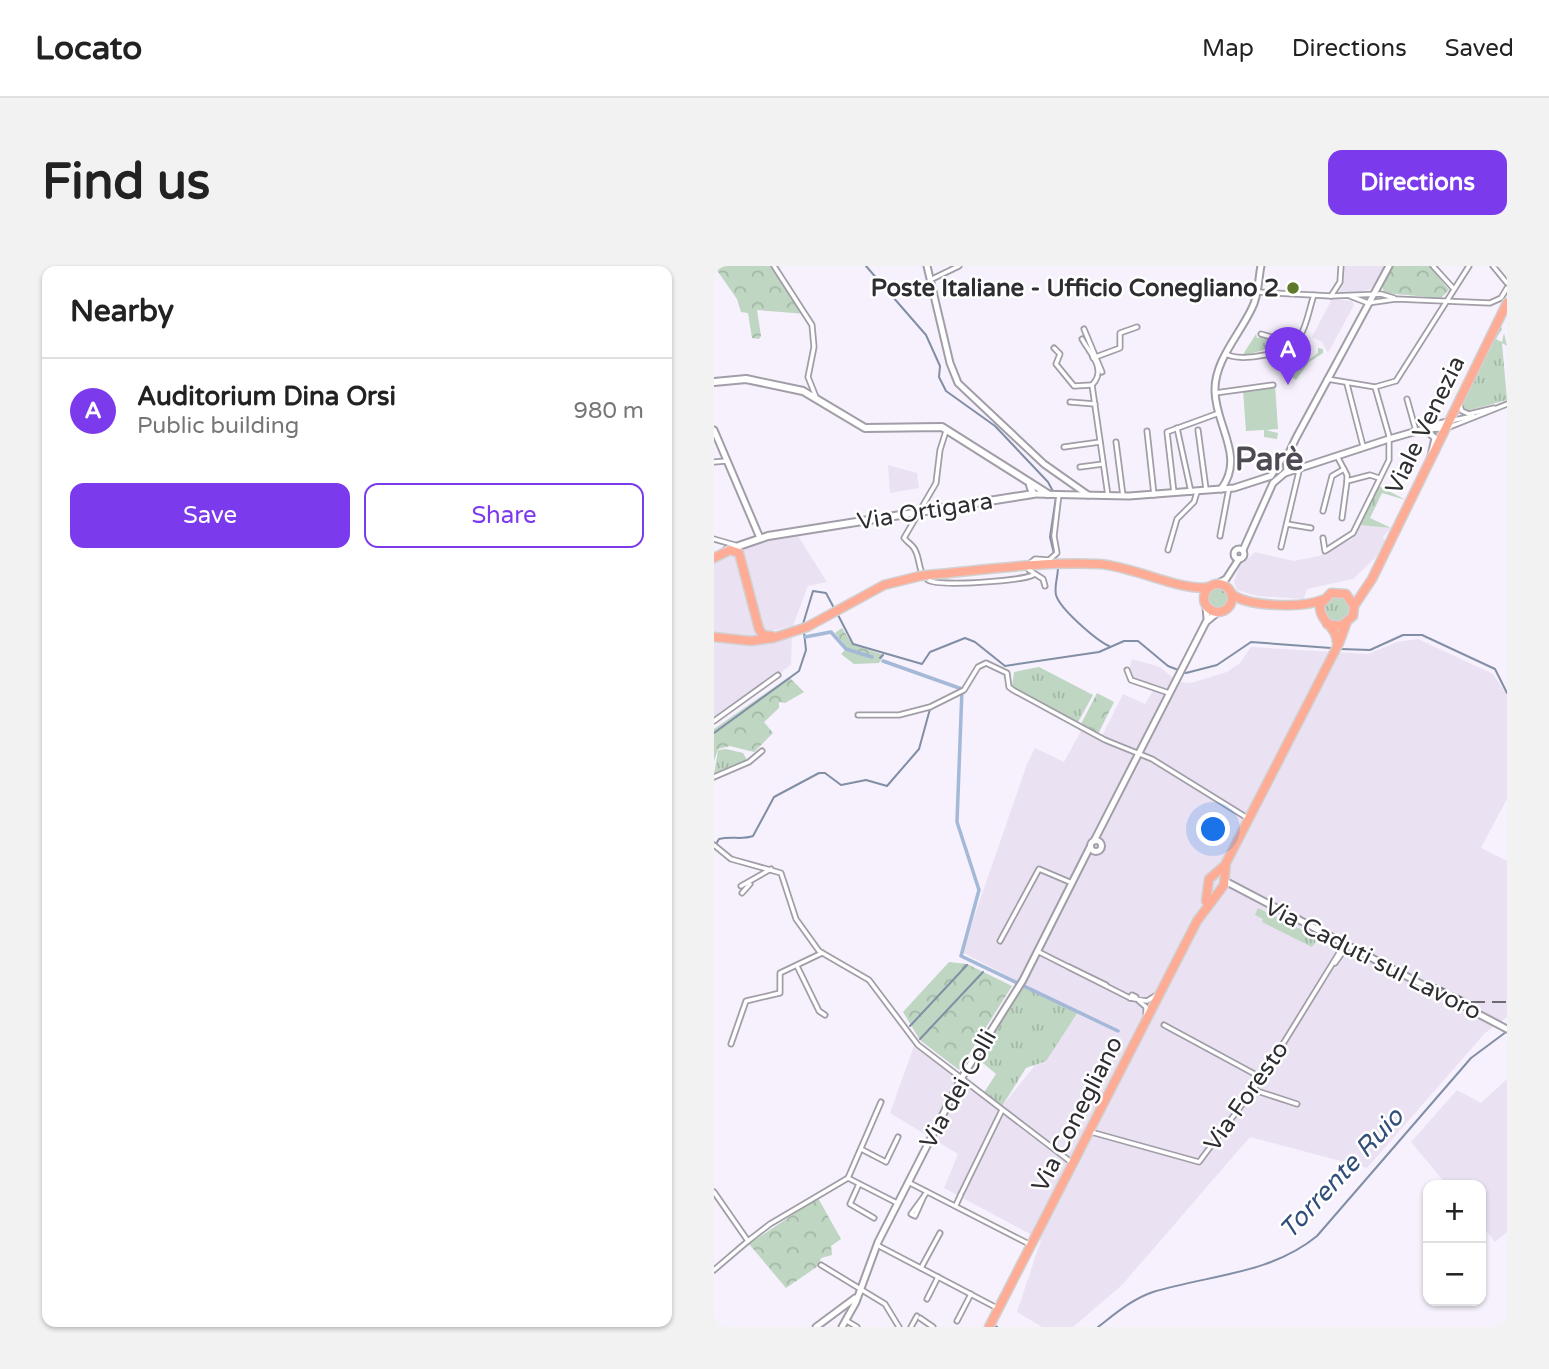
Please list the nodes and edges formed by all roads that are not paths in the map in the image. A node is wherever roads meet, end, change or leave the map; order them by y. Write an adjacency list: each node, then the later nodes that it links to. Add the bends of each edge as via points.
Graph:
1 (774, 266): 40 (street, via 812,325 814,347 808,374)
2 (927, 266): 10 (street)
3 (958, 266): 10 (street)
4 (1261, 266): 14 (street)
5 (1341, 266): 17 (street, via 1340,282)
6 (1389, 266): 11 (street)
7 (1433, 266): 12 (street)
8 (1469, 266): 12 (street)
9 (1493, 266): 13 (street)
10 (930, 280): 78 (street, via 958,383 1044,464)
11 (1378, 284): 15 (street); 19 (street)
12 (1453, 288): 21 (street)
13 (1506, 290): 21 (street, via 1490,303)
14 (1257, 292): 16 (street); 30 (street, via 1252,310)
15 (1381, 294): 19 (street); 20 (street)
16 (1314, 295): 17 (street); 28 (street, via 1302,333)
17 (1331, 296): 18 (street)
18 (1350, 296): 19 (street); 22 (street)
19 (1374, 296): 20 (street); 22 (street)
20 (1396, 299): 21 (street)
21 (1445, 300): 37 (street, via 1402,376)
22 (1368, 303): 32 (street)
23 (1507, 303): 39 (main road, Viale Venezia)
24 (1137, 327): 31 (street, via 1120,333 1120,348)
25 (1084, 328): 31 (street)
26 (1261, 334): 28 (street)
27 (1082, 340): 31 (street)
28 (1290, 346): 30 (street, via 1237,359)
29 (1054, 348): 35 (street, via 1060,354 1056,364 1074,386)
30 (1226, 354): 38 (street)
31 (1094, 357): 35 (street, via 1101,374)
32 (1327, 379): 34 (street); 65 (street, via 1296,438)
33 (714, 382): 40 (main road, via 757,380)
34 (1347, 384): 37 (street); 57 (street)
35 (1092, 385): 43 (street)
36 (1273, 385): 38 (street)
37 (1376, 387): 54 (street)
38 (1215, 393): 45 (street)
39 (1460, 395): 44 (street, via 1460,408 1469,414); 46 (main road, Viale Venezia)
40 (816, 397): 49 (main road, via 865,428)
41 (1407, 399): 53 (street)
42 (1070, 402): 43 (street)
43 (1095, 404): 55 (street)
44 (1507, 404): 46 (street); 47 (street)
45 (1219, 413): 48 (street); 68 (street, via 1230,447)
46 (1448, 422): 47 (street); 47 (street); 53 (street); 60 (main road, Viale Venezia)
47 (1459, 424)
48 (1177, 428): 75 (street); 76 (street, via 1167,434)
49 (947, 429): 73 (main road); 83 (street, via 937,480)
50 (714, 430): 61 (street)
51 (1198, 430): 74 (street)
52 (1147, 431): 79 (street)
53 (1416, 431): 54 (street); 60 (street, via 1433,434)
54 (1389, 439): 57 (street); 67 (street, via 1389,460)
55 (1100, 442): 58 (street); 63 (street)
56 (1116, 442): 81 (street)
57 (1363, 446): 59 (street)
58 (1064, 447)
59 (1336, 454): 65 (street); 66 (street)
60 (1431, 458): 98 (main road, Viale Venezia)
61 (727, 461): 62 (street); 90 (street)
62 (714, 462)
63 (1103, 464): 64 (street); 80 (street)
64 (1080, 467)
65 (1287, 468): 70 (street); 85 (street)
66 (1344, 469): 69 (street); 82 (street, via 1332,475)
67 (1379, 478): 69 (street, via 1370,475); 88 (street, via 1347,539 1325,551)
68 (1227, 480): 71 (street); 72 (street)
69 (1347, 481): 84 (street)
70 (1268, 483): 71 (street); 99 (street, via 1242,548 1244,556 1236,560)
71 (1229, 488): 72 (street); 87 (street)
72 (1221, 489): 74 (street)
73 (1033, 490): 77 (main road); 83 (main road, Via Ortigara)
74 (1206, 491): 75 (street)
75 (1194, 492): 76 (street); 94 (street, via 1194,502 1175,522)
76 (1174, 493): 79 (street)
77 (1054, 494): 78 (street); 96 (street)
78 (1088, 495): 80 (street)
79 (1154, 495): 81 (street)
80 (1108, 496): 81 (street)
81 (1123, 496)
82 (1323, 511)
83 (920, 512): 90 (main road, Via Ortigara); 100 (street, via 904,538 916,550 919,569 931,581 976,583)
84 (1342, 518)
85 (1287, 524): 86 (street); 93 (street)
86 (1311, 528)
87 (1220, 536)
88 (1323, 538)
89 (714, 539): 91 (street)
90 (755, 539): 92 (main road, Via Ortigara); 97 (main road, via 743,550)
91 (722, 543): 92 (street); 95 (street)
92 (735, 545): 95 (main road, Via Ortigara); 97 (street)
93 (1282, 547)
94 (1168, 550)
95 (717, 556): 97 (main road, via 735,550)
96 (1053, 559): 100 (street, via 1035,559 1029,568); 101 (main road, via 1063,565 1117,566); 118 (main road, via 924,575 884,585)
97 (742, 561): 117 (main road)
98 (1379, 564): 105 (main road, Viale Venezia, via 1362,587); 111 (main road, Viale Venezia)
99 (1231, 572): 102 (street); 104 (street)
100 (1033, 575): 103 (street, via 1044,579)
101 (1183, 585): 102 (main road); 108 (main road)
102 (1213, 585): 104 (main road); 108 (main road)
103 (1045, 586)
104 (1231, 592): 107 (main road); 110 (main road)
105 (1346, 594): 106 (main road, Viale Venezia, via 1331,593); 111 (main road)
106 (1322, 600): 109 (main road, Viale Venezia); 113 (main road)
107 (1247, 601): 109 (main road); 110 (main road)
108 (1205, 604): 112 (main road); 114 (street)
109 (1293, 605): 113 (main road)
110 (1230, 606): 112 (main road)
111 (1354, 606): 116 (main road, Viale Venezia)
112 (1218, 612): 114 (street)
113 (1321, 616): 115 (main road)
114 (1206, 622): 124 (street, Via dei Colli)
115 (1327, 624): 116 (main road); 121 (main road, via 1337,634)
116 (1346, 624): 121 (main road, Viale Venezia)
117 (757, 625): 118 (main road, via 765,636); 120 (main road, via 753,638)
118 (792, 632): 120 (main road, via 760,640)
119 (714, 637): 120 (main road)
120 (733, 639)
121 (1336, 650): 130 (main road, Via Conegliano)
122 (1127, 670): 124 (street, via 1131,680)
123 (778, 675): 126 (street)
124 (1169, 693): 128 (street, Via dei Colli)
125 (858, 715): 128 (street, via 899,715 930,707 964,690 978,667 986,663 1007,673 1013,690 1105,740)
126 (714, 721)
127 (762, 751): 129 (street)
128 (1138, 752): 130 (street); 131 (street, Via dei Colli)
129 (714, 777)
130 (1249, 819): 134 (main road, Via Conegliano)
131 (1097, 841): 133 (street, Via dei Colli); 133 (street, Via dei Colli, via 1100,849)
132 (714, 845): 135 (street, via 731,859)
133 (1093, 849): 138 (street, Via dei Colli)
134 (1226, 863): 136 (main road, Via Conegliano); 140 (main road, Via Conegliano)
135 (771, 869): 137 (street); 149 (street, via 782,875 796,919)
136 (1216, 875): 139 (main road, Via Conegliano); 140 (main road)
137 (752, 882): 141 (street); 142 (street)
138 (1072, 883): 144 (street, via 1039,869); 148 (street, Via dei Colli)
139 (1209, 884): 140 (main road, via 1212,889); 143 (main road, Via Conegliano)
140 (1222, 885): 143 (main road, Via Conegliano); 145 (street, Via Caduti sul Lavoro)
141 (741, 886)
142 (743, 893)
143 (1199, 918): 154 (main road, Via Conegliano)
144 (1000, 941)
145 (1338, 941): 146 (street, Via Caduti sul Lavoro); 150 (street)
146 (1347, 946): 147 (street, Via Caduti sul Lavoro); 150 (street, Via Foresto); 151 (street, Via Foresto)
147 (1355, 950): 151 (street); 158 (street, Via Caduti sul Lavoro)
148 (1038, 951): 155 (street); 162 (street, Via dei Colli)
149 (822, 953): 152 (street); 162 (street, via 873,983 915,1043)
150 (1339, 953): 153 (street, Via Foresto)
151 (1339, 959): 153 (street, Via Foresto)
152 (797, 966): 156 (street); 160 (street, via 780,973 780,993 746,1001)
153 (1331, 967): 161 (street, Via Foresto)
154 (1163, 987): 155 (street, via 1149,1001); 159 (main road, Via Conegliano, via 1152,1018)
155 (1133, 997): 159 (street, via 1146,1009)
156 (825, 1015)
157 (1164, 1025): 161 (street)
158 (1507, 1029)
159 (1140, 1032): 167 (main road, Via Conegliano)
160 (731, 1044)
161 (1262, 1078): 163 (street, Via Foresto)
162 (961, 1079): 166 (street); 172 (street, Via dei Colli)
163 (1254, 1090): 165 (street); 167 (street, Via Foresto, via 1199,1162)
164 (881, 1102): 169 (street)
165 (1297, 1104)
166 (1002, 1110): 170 (street); 178 (street)
167 (1089, 1132): 170 (main road, Via Conegliano)
168 (898, 1137): 169 (street, via 886,1162)
169 (861, 1149): 171 (street)
170 (1073, 1163): 183 (main road, Via Conegliano)
171 (848, 1178): 173 (street); 181 (street)
172 (908, 1182): 174 (street); 177 (street, Via dei Colli)
173 (859, 1184): 177 (street); 179 (street, via 850,1204)
174 (927, 1191): 176 (street); 178 (street)
175 (714, 1192): 181 (street)
176 (924, 1196): 176 (street, via 915,1216 911,1214 915,1207)
177 (897, 1203): 182 (street, Via dei Colli)
178 (956, 1205): 183 (street)
179 (874, 1218)
180 (940, 1233): 185 (street)
181 (748, 1241): 186 (street)
182 (877, 1245): 185 (street); 188 (street, Via dei Colli)
183 (1031, 1245): 191 (main road, Via Conegliano)
184 (821, 1265): 188 (street)
185 (921, 1268): 187 (street)
186 (714, 1270)
187 (938, 1278): 189 (street); 190 (street)
188 (860, 1291): 192 (street); 194 (street, Via dei Colli); 197 (street, via 885,1304)
189 (971, 1294): 191 (street); 193 (street)
190 (927, 1299)
191 (999, 1308): 200 (main road, Via Conegliano)
192 (838, 1312): 194 (street, via 845,1314); 195 (street)
193 (957, 1321)
194 (844, 1324): 196 (street)
195 (816, 1327)
196 (857, 1327)
197 (899, 1327)
198 (911, 1327): 199 (street, via 918,1317)
199 (933, 1327)
200 (989, 1327)

